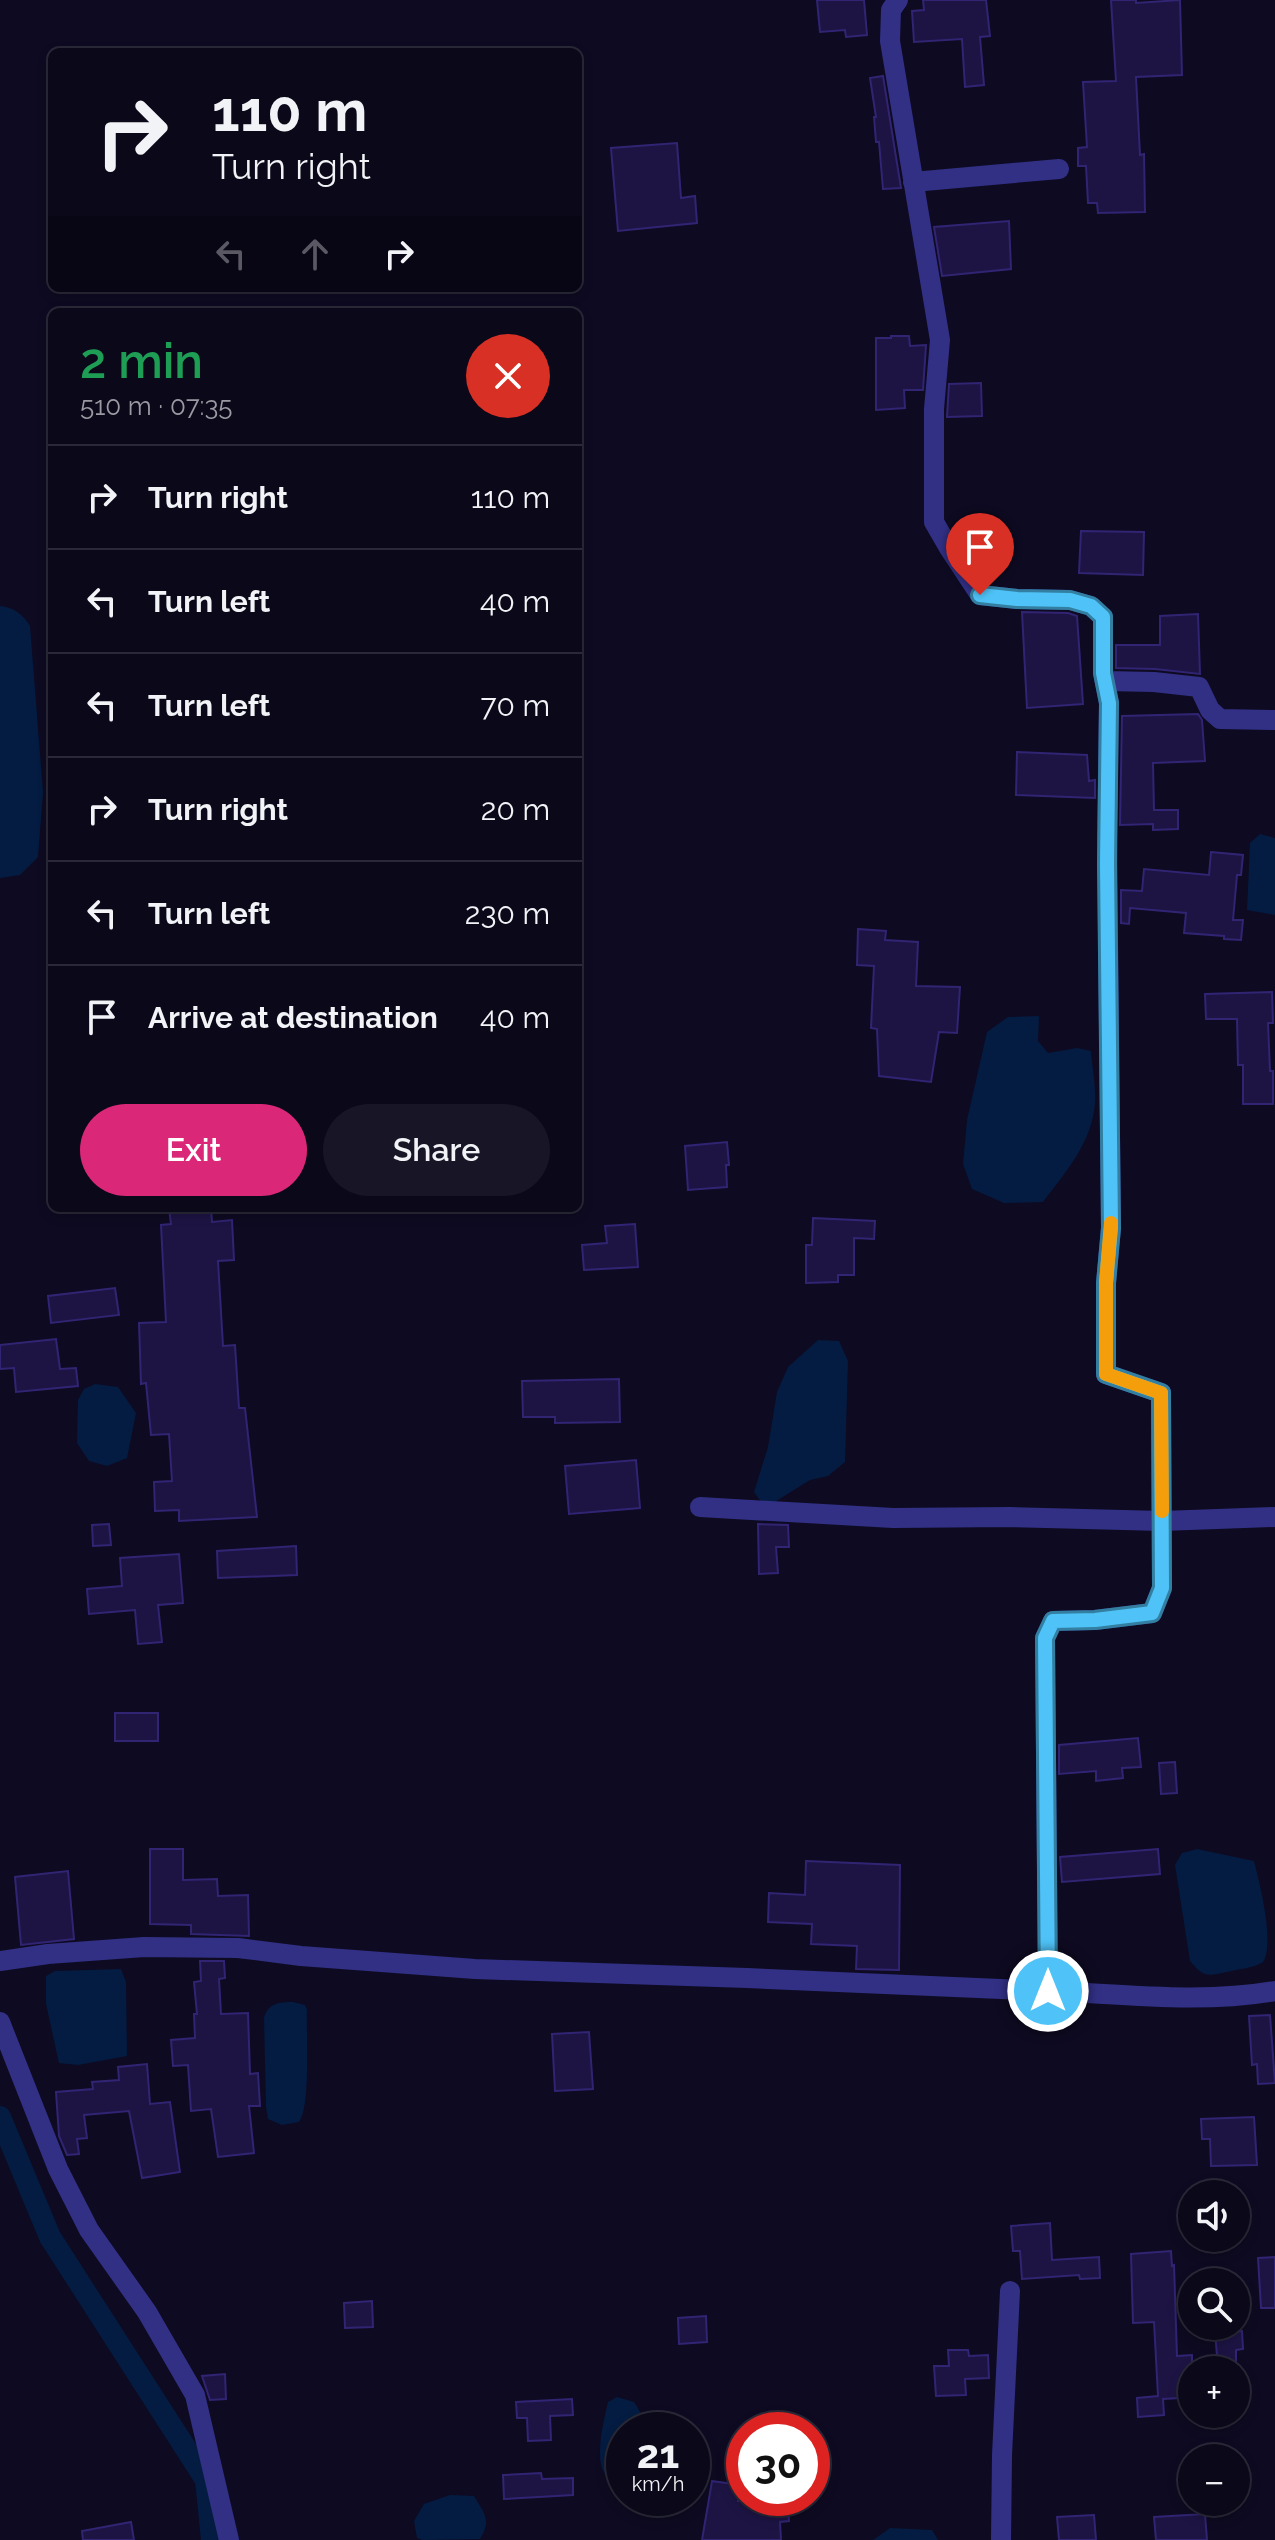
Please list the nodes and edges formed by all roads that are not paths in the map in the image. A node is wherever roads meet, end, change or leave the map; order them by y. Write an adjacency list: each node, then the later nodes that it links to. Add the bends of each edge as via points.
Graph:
1 (898, 0): 3 (street, via 891,10 890,41)
2 (1059, 169): 3 (street)
3 (913, 182): 4 (street, via 940,340 934,522 980,595 1070,600 1091,606 1103,617)
4 (1106, 681): 5 (street, via 1199,687 1220,719); 8 (street, via 1111,1228 1106,1374 1161,1393)
5 (1275, 720)
6 (700, 1507): 8 (street, via 893,1518)
7 (1275, 1517): 8 (street)
8 (1162, 1521): 10 (street, via 1162,1588 1152,1613 1053,1621 1045,1638)
9 (0, 1961): 10 (street, via 144,1947 238,1948 475,1969)
10 (1048, 1991): 11 (street, via 1174,1996)
11 (1275, 1991)
12 (0, 2022): 14 (street, via 83,2218 195,2395)
13 (1010, 2291): 15 (street)
14 (229, 2540)
15 (1001, 2540)

